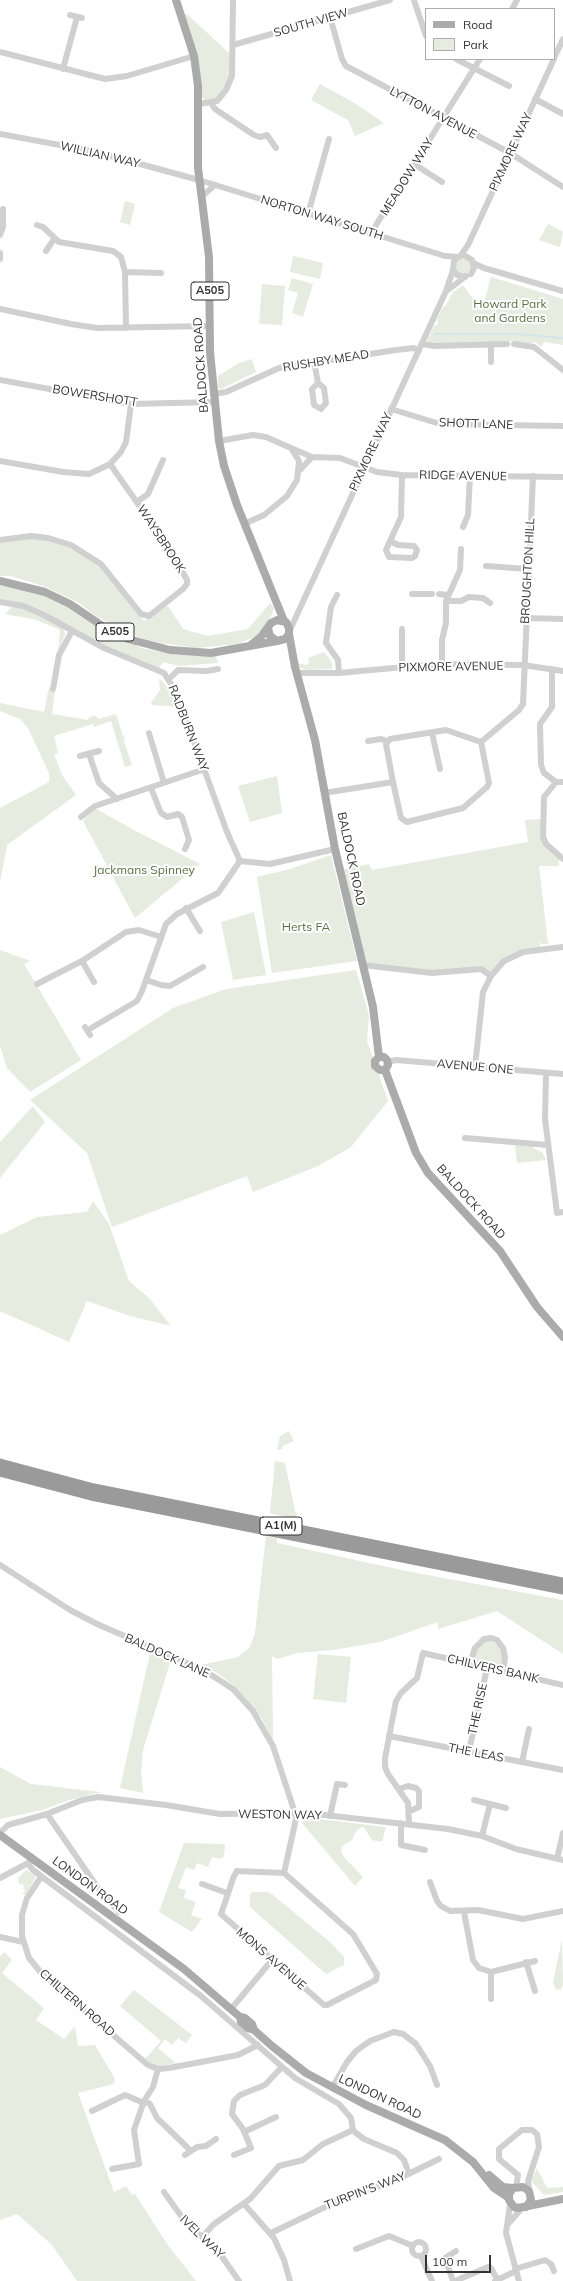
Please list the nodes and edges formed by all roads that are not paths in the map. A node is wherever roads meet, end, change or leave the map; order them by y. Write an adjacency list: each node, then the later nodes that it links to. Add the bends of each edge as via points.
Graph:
1 (176, 0): 11 (main road, BALDOCK ROAD / A505)
2 (233, 0): 9 (street)
3 (390, 0): 6 (street, SOUTH VIEW)
4 (414, 0): 7 (street)
5 (70, 15): 16 (street, via 79,18)
6 (330, 18): 9 (street, SOUTH VIEW); 23 (street, LYTTON AVENUE, via 346,66)
7 (425, 33)
8 (563, 39): 12 (street, PIXMORE WAY)
9 (233, 45): 20 (street, via 232,76 226,90)
10 (0, 52): 16 (street)
11 (194, 56): 16 (street, via 112,79 97,78); 21 (main road, BALDOCK ROAD / A505)
12 (555, 57)
13 (458, 60): 17 (street)
14 (479, 60): 17 (street, MEADOW WAY)
15 (554, 60): 19 (street, PIXMORE WAY)
16 (63, 68)
17 (474, 68): 18 (street); 23 (street, MEADOW WAY)
18 (510, 86)
19 (535, 99): 22 (street); 27 (street, PIXMORE WAY)
20 (212, 103): 21 (street); 26 (street, via 215,109 254,135 267,135)
21 (199, 104): 29 (main road, BALDOCK ROAD / A505)
22 (563, 114)
23 (443, 119): 27 (street, LYTTON AVENUE); 28 (street, MEADOW WAY)
24 (0, 134): 29 (street, WILLIAN WAY, via 92,151)
25 (330, 144): 35 (street)
26 (276, 148)
27 (510, 153): 32 (street, LYTTON AVENUE); 40 (street, PIXMORE WAY)
28 (414, 164): 30 (street); 37 (street, MEADOW WAY)
29 (199, 180): 31 (street, NORTON WAY SOUTH); 33 (main road, BALDOCK ROAD / A505)
30 (442, 182)
31 (215, 185): 33 (street); 35 (street, NORTON WAY SOUTH)
32 (563, 187)
33 (201, 197): 55 (main road, BALDOCK ROAD / A505, via 209,269)
34 (2, 213): 38 (street, via 3,227)
35 (308, 214): 37 (street, NORTON WAY SOUTH)
36 (37, 225): 39 (street, via 44,225)
37 (373, 234): 43 (street, NORTON WAY SOUTH)
38 (0, 235)
39 (54, 239): 41 (street); 49 (street, via 72,246 115,253 123,260)
40 (468, 244): 44 (street, PIXMORE WAY); 46 (street)
41 (46, 251)
42 (0, 253): 45 (street)
43 (445, 256): 44 (street, NORTON WAY SOUTH); 47 (street)
44 (460, 256): 46 (street, NORTON WAY SOUTH); 47 (street, PIXMORE WAY)
45 (0, 259)
46 (472, 260): 48 (street); 51 (street)
47 (453, 268): 51 (street, via 457,275); 53 (street, PIXMORE WAY)
48 (484, 268): 51 (street); 52 (street)
49 (125, 272): 50 (street); 56 (street)
50 (160, 273)
51 (468, 275): 53 (street, PIXMORE WAY)
52 (563, 291)
53 (446, 292): 57 (street, PIXMORE WAY)
54 (0, 309): 56 (street, via 77,325)
55 (209, 326): 56 (street); 65 (main road, BALDOCK ROAD / A505)
56 (126, 328)
57 (422, 344): 58 (street); 59 (street, PIXMORE WAY)
58 (491, 344): 61 (street); 62 (street, via 534,347)
59 (419, 350): 60 (street, RUSHBY MEAD, via 414,348); 67 (street, PIXMORE WAY)
60 (314, 361): 64 (street); 65 (street, RUSHBY MEAD, via 278,368)
61 (491, 362)
62 (563, 370)
63 (0, 380): 66 (street, BOWERSHOTT)
64 (318, 383)
65 (213, 398): 66 (street, BOWERSHOTT); 69 (main road, BALDOCK ROAD / A505)
66 (131, 404): 74 (street, via 126,442)
67 (391, 409): 68 (street, SHOTT LANE, via 440,424); 75 (street, PIXMORE WAY)
68 (563, 426)
69 (219, 441): 70 (street, via 259,435); 82 (main road, BALDOCK ROAD / A505, via 224,466)
70 (291, 448): 71 (street); 76 (street, via 299,461)
71 (312, 457): 75 (street, RIDGE AVENUE, via 340,458); 76 (street)
72 (163, 460): 81 (street, via 148,494)
73 (0, 461): 74 (street, via 89,474)
74 (110, 464): 81 (street, WAYSBROOK)
75 (365, 466): 77 (street, RIDGE AVENUE, via 378,472); 98 (street, PIXMORE WAY)
76 (300, 471): 82 (street, via 295,486 287,496 264,515)
77 (402, 475): 78 (street, RIDGE AVENUE); 85 (street, via 401,517)
78 (470, 476): 79 (street, RIDGE AVENUE); 83 (street, via 468,515)
79 (533, 476): 80 (street, RIDGE AVENUE); 88 (street, BROUGHTON HILL)
80 (563, 477)
81 (137, 502): 84 (street, WAYSBROOK, via 171,551 187,582 183,589 148,616 141,614 101,564 71,545 32,536)
82 (244, 524): 95 (main road, BALDOCK ROAD / A505)
83 (464, 527)
84 (0, 540)
85 (390, 541): 85 (street, via 398,545 414,546 417,550 415,556 389,557 386,550)
86 (461, 549): 94 (street, via 460,570)
87 (486, 566): 88 (street)
88 (528, 569): 99 (street, BROUGHTON HILL)
89 (0, 581): 107 (main road, A505, via 32,587 57,598 107,629 148,646 211,653)
90 (412, 594): 91 (street)
91 (432, 594)
92 (439, 594): 94 (street)
93 (337, 596): 115 (street, via 332,607 326,643 338,660)
94 (447, 598): 97 (street, via 483,598); 108 (street)
95 (275, 601): 101 (main road, BALDOCK ROAD / A505); 102 (main road)
96 (0, 602): 104 (street, RADBURN WAY, via 23,606)
97 (490, 603)
98 (297, 614): 101 (street, PIXMORE WAY); 105 (street, PIXMORE WAY)
99 (525, 618): 100 (street); 109 (street, BROUGHTON HILL)
100 (563, 619)
101 (285, 622): 102 (main road, via 277,620); 105 (main road)
102 (270, 626): 106 (main road, via 270,636); 107 (main road)
103 (402, 629): 110 (street)
104 (72, 631): 117 (street, RADBURN WAY, via 164,674); 119 (street, via 59,655)
105 (289, 633): 106 (main road, via 285,639); 113 (main road, BALDOCK ROAD)
106 (278, 641): 107 (main road, A505); 113 (main road, BALDOCK ROAD, via 288,651)
107 (249, 646)
108 (442, 664): 109 (street, PIXMORE AVENUE); 110 (street, PIXMORE AVENUE)
109 (523, 665): 112 (street, PIXMORE AVENUE); 124 (street, BROUGHTON HILL, via 522,706)
110 (402, 667): 115 (street, PIXMORE AVENUE)
111 (218, 669): 117 (street, via 178,670)
112 (552, 669): 114 (street, PIXMORE AVENUE); 131 (street, via 552,707 540,724 541,765 544,773)
113 (295, 670): 116 (street, PIXMORE AVENUE); 118 (main road, BALDOCK ROAD)
114 (563, 671)
115 (339, 673): 116 (street, PIXMORE AVENUE)
116 (315, 674): 118 (street, PIXMORE AVENUE)
117 (169, 679): 128 (street, RADBURN WAY)
118 (299, 682): 135 (main road, BALDOCK ROAD, via 312,728)
119 (53, 689)
120 (149, 733): 133 (street)
121 (432, 733): 123 (street); 124 (street, via 448,730); 129 (street)
122 (368, 741): 123 (street)
123 (387, 741): 130 (street)
124 (481, 742): 130 (street, via 489,785 463,808 404,821 401,818)
125 (99, 751): 126 (street)
126 (89, 754): 127 (street); 136 (street, via 99,783)
127 (80, 756)
128 (205, 769): 133 (street); 141 (street, RADBURN WAY)
129 (440, 769)
130 (393, 782): 135 (street)
131 (556, 782): 132 (street); 140 (street, via 544,797 543,837 546,844)
132 (563, 782)
133 (164, 783): 134 (street)
134 (151, 788): 136 (street); 138 (street, via 161,813 167,817 178,814 182,817 190,840)
135 (324, 793): 139 (main road, BALDOCK ROAD)
136 (118, 798): 137 (street, via 95,806)
137 (81, 817)
138 (185, 849)
139 (335, 849): 141 (street, via 270,864); 147 (main road, BALDOCK ROAD)
140 (563, 859)
141 (240, 861): 142 (street, via 218,893)
142 (186, 908): 143 (street); 144 (street, via 170,920)
143 (200, 931)
144 (161, 937): 146 (street, via 143,931 129,931); 150 (street)
145 (563, 947): 149 (street, via 523,952 504,961)
146 (82, 961): 151 (street); 152 (street, via 38,983)
147 (363, 965): 149 (street, via 432,974 481,969); 154 (main road, BALDOCK ROAD, via 373,1007)
148 (203, 967): 150 (street, via 173,985 161,986)
149 (491, 976): 156 (street, via 482,992)
150 (146, 980): 153 (street, via 141,994 134,1003)
151 (94, 982)
152 (42, 989)
153 (88, 1031)
154 (379, 1057): 155 (main road, via 386,1058); 155 (main road, via 374,1066 380,1070)
155 (386, 1066): 156 (street, AVENUE ONE, via 396,1060); 162 (main road, BALDOCK ROAD, via 416,1153 428,1173 500,1251 537,1307)
156 (475, 1067): 157 (street, AVENUE ONE)
157 (546, 1073): 158 (street, AVENUE ONE); 160 (street, via 545,1119)
158 (563, 1074)
159 (465, 1138): 160 (street)
160 (548, 1145): 161 (street)
161 (560, 1212)
162 (563, 1338)
163 (0, 1463): 166 (highway, A1(M), via 94,1488)
164 (0, 1472): 167 (highway, A1(M), via 85,1494)
165 (0, 1565): 183 (street, BALDOCK LANE, via 83,1617 205,1671 233,1689 253,1711 273,1746)
166 (563, 1582)
167 (563, 1590)
168 (470, 1664): 169 (street, CHILVERS BANK); 170 (street, via 475,1648 484,1639 491,1638 497,1640 503,1648); 173 (street, CHILVERS BANK, via 423,1652 418,1678 396,1701)
169 (487, 1668): 170 (street, CHILVERS BANK); 174 (street, THE RISE)
170 (503, 1671): 171 (street, CHILVERS BANK)
171 (563, 1685)
172 (529, 1729): 175 (street)
173 (389, 1736): 174 (street, THE LEAS); 178 (street, via 385,1767)
174 (469, 1751): 175 (street, THE LEAS)
175 (522, 1762): 176 (street, THE LEAS)
176 (563, 1770)
177 (345, 1785): 185 (street, via 337,1784)
178 (399, 1789): 182 (street); 182 (street, via 408,1786 418,1790 419,1807)
179 (474, 1800): 180 (street)
180 (490, 1804): 181 (street); 190 (street)
181 (506, 1808)
182 (410, 1811): 187 (street)
183 (295, 1813): 184 (street, WESTON WAY, via 220,1814 98,1797 82,1800); 185 (street, WESTON WAY); 194 (street, via 296,1819)
184 (47, 1814): 189 (street, WESTON WAY, via 8,1825); 201 (street, via 98,1888)
185 (330, 1816): 186 (street, WESTON WAY)
186 (401, 1824): 187 (street, WESTON WAY); 191 (street, via 401,1845)
187 (408, 1824): 190 (street, WESTON WAY)
188 (563, 1833): 192 (street)
189 (0, 1834): 193 (main road, LONDON ROAD)
190 (482, 1836): 192 (street, WESTON WAY, via 516,1849)
191 (425, 1850)
192 (560, 1860)
193 (30, 1862): 195 (street, LONDON ROAD); 196 (street); 205 (main road, LONDON ROAD)
194 (284, 1873): 199 (street, via 237,1872); 206 (street, MONS AVENUE, via 353,1934 377,1978 325,2006)
195 (41, 1877): 204 (street, CHILTERN ROAD, via 29,1894 24,1907 21,1926); 209 (street, LONDON ROAD)
196 (0, 1878)
197 (430, 1882): 202 (street, via 434,1896 441,1906 450,1911)
198 (202, 1884): 199 (street)
199 (228, 1893): 206 (street, MONS AVENUE, via 221,1911 222,1916)
200 (563, 1911): 202 (street, via 524,1919 478,1910)
201 (119, 1912)
202 (464, 1912): 210 (street, via 473,1960 479,1968)
203 (0, 1937): 204 (street)
204 (23, 1942): 218 (street, CHILTERN ROAD, via 29,1958 43,1975 148,2065)
205 (166, 1957): 209 (street); 213 (main road, LONDON ROAD)
206 (272, 1960): 213 (street)
207 (535, 1961): 208 (street)
208 (526, 1962): 210 (street); 211 (street)
209 (161, 1964): 214 (street, LONDON ROAD)
210 (491, 1972): 212 (street)
211 (535, 1991)
212 (491, 1999)
213 (231, 2009): 215 (main road, LONDON ROAD, via 252,2024 254,2030)
214 (258, 2045): 216 (street, LONDON ROAD); 218 (street, via 238,2055)
215 (272, 2046): 216 (street); 220 (main road, LONDON ROAD, via 306,2073)
216 (267, 2053): 217 (street, LONDON ROAD)
217 (282, 2067): 223 (street, LONDON ROAD); 227 (street, via 265,2085 240,2095 234,2101 232,2114)
218 (158, 2069): 222 (street, via 153,2087)
219 (437, 2085): 220 (street, via 430,2066 416,2044 403,2034 394,2032 370,2041 356,2051)
220 (332, 2088): 221 (main road, LONDON ROAD)
221 (340, 2092): 223 (street); 231 (main road, LONDON ROAD, via 445,2140)
222 (144, 2102): 224 (street, via 125,2096); 228 (street, via 150,2104 157,2118 188,2153 199,2146 209,2145); 232 (street, via 134,2130 139,2164)
223 (334, 2102): 226 (street, LONDON ROAD, via 346,2111 354,2124)
224 (92, 2111)
225 (276, 2118): 227 (street)
226 (353, 2130): 233 (street, via 364,2139 397,2153 404,2160); 240 (street, via 324,2144 303,2160 279,2166)
227 (244, 2132): 229 (street, via 251,2148)
228 (216, 2139)
229 (234, 2154)
230 (438, 2159): 233 (street, TURPIN'S WAY)
231 (478, 2168): 234 (main road, LONDON ROAD, via 500,2185); 238 (main road, LONDON ROAD, via 494,2188)
232 (112, 2169)
233 (409, 2174): 243 (street, TURPIN'S WAY, via 376,2189 346,2197)
234 (515, 2188): 236 (main road, via 523,2187); 236 (street, via 518,2175 499,2159 500,2150 522,2130 532,2130 537,2134 539,2147 528,2181); 238 (main road)
235 (164, 2192): 244 (street, IVEL WAY, via 179,2216)
236 (530, 2193): 239 (main road, via 542,2200); 241 (main road, via 530,2200)
237 (563, 2199): 239 (main road)
238 (509, 2201): 241 (main road, via 514,2207); 242 (street)
239 (552, 2201): 241 (main road)
240 (244, 2204): 243 (street); 244 (street, via 221,2219)
241 (524, 2207): 242 (street)
242 (508, 2224): 249 (street, via 506,2233)
243 (270, 2233): 253 (street, via 284,2260)
244 (202, 2237): 252 (street, IVEL WAY, via 226,2260)
245 (413, 2246): 246 (street, via 389,2236); 248 (street, via 413,2254); 248 (street, via 418,2242 424,2245 425,2252)
246 (356, 2249)
247 (456, 2251): 255 (street, via 445,2258)
248 (421, 2256): 254 (street)
249 (516, 2270): 250 (street, via 545,2260); 251 (street); 256 (street)
250 (554, 2271)
251 (496, 2280): 255 (street, via 491,2268 488,2267)
252 (239, 2281)
253 (290, 2281)
254 (432, 2281)
255 (454, 2281)
256 (519, 2281)

